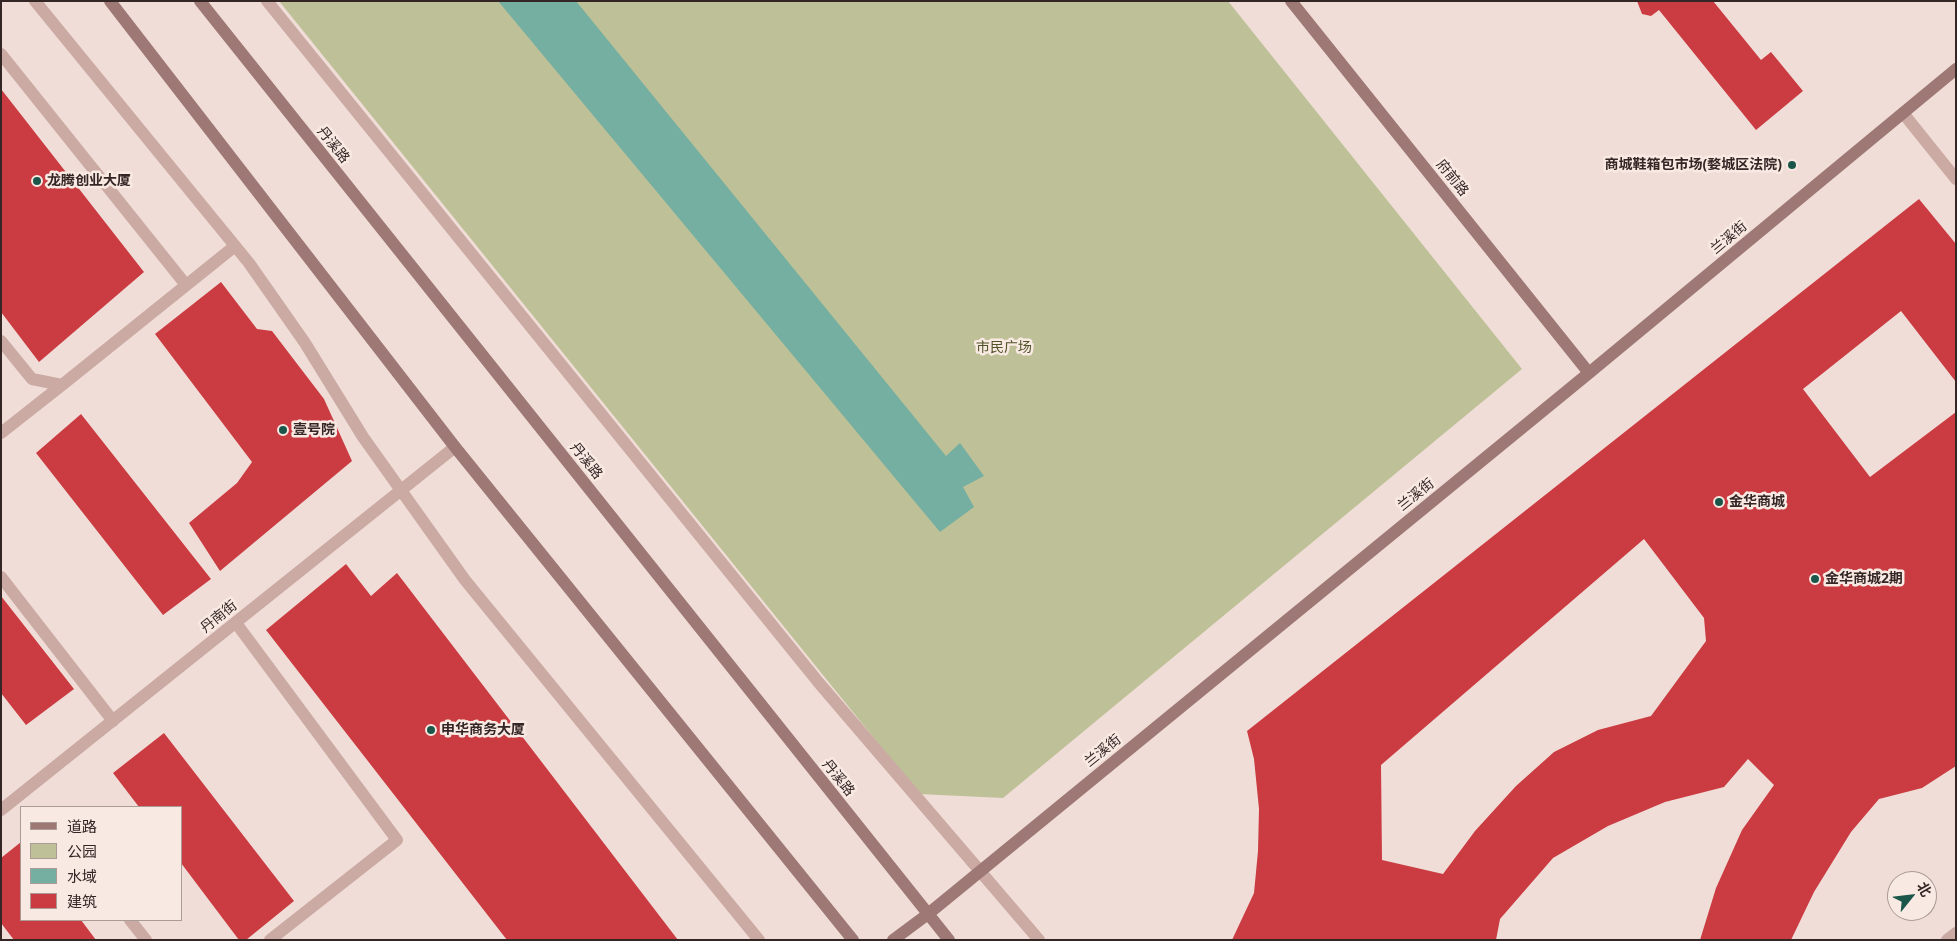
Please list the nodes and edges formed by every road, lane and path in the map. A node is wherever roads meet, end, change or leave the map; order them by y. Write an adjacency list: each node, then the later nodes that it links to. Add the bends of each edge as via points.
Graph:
1 (35, 1): 10 (street)
2 (110, 1): 16 (main road)
3 (200, 1): 23 (main road, 丹溪路)
4 (267, 1): 22 (street, via 818,683)
5 (1291, 1): 13 (main road, 府前路)
6 (1, 54): 11 (street)
7 (1956, 69): 8 (main road, 兰溪街)
8 (1903, 113): 9 (street); 13 (main road, 兰溪街)
9 (1956, 179)
10 (235, 246): 11 (street); 17 (street, via 305,343 363,437)
11 (186, 285): 14 (street)
12 (1, 341): 14 (street, via 32,379)
13 (1589, 373): 22 (main road, 兰溪街)
14 (62, 385): 15 (street)
15 (1, 433)
16 (455, 447): 17 (street, 丹南街); 29 (main road)
17 (401, 490): 19 (street, 丹南街); 28 (street, via 465,580)
18 (1, 577): 20 (street)
19 (236, 623): 20 (street, 丹南街); 27 (street, via 397,840)
20 (112, 721): 21 (street, 丹南街)
21 (1, 810)
22 (980, 871): 23 (main road, 兰溪街); 32 (street)
23 (928, 914): 30 (main road, 兰溪街); 31 (main road, 丹溪路)
24 (131, 921): 26 (street)
25 (1956, 933): 33 (street)
26 (146, 940)
27 (270, 940)
28 (759, 940)
29 (853, 940)
30 (893, 940)
31 (949, 940)
32 (1039, 940)
33 (1947, 940)

